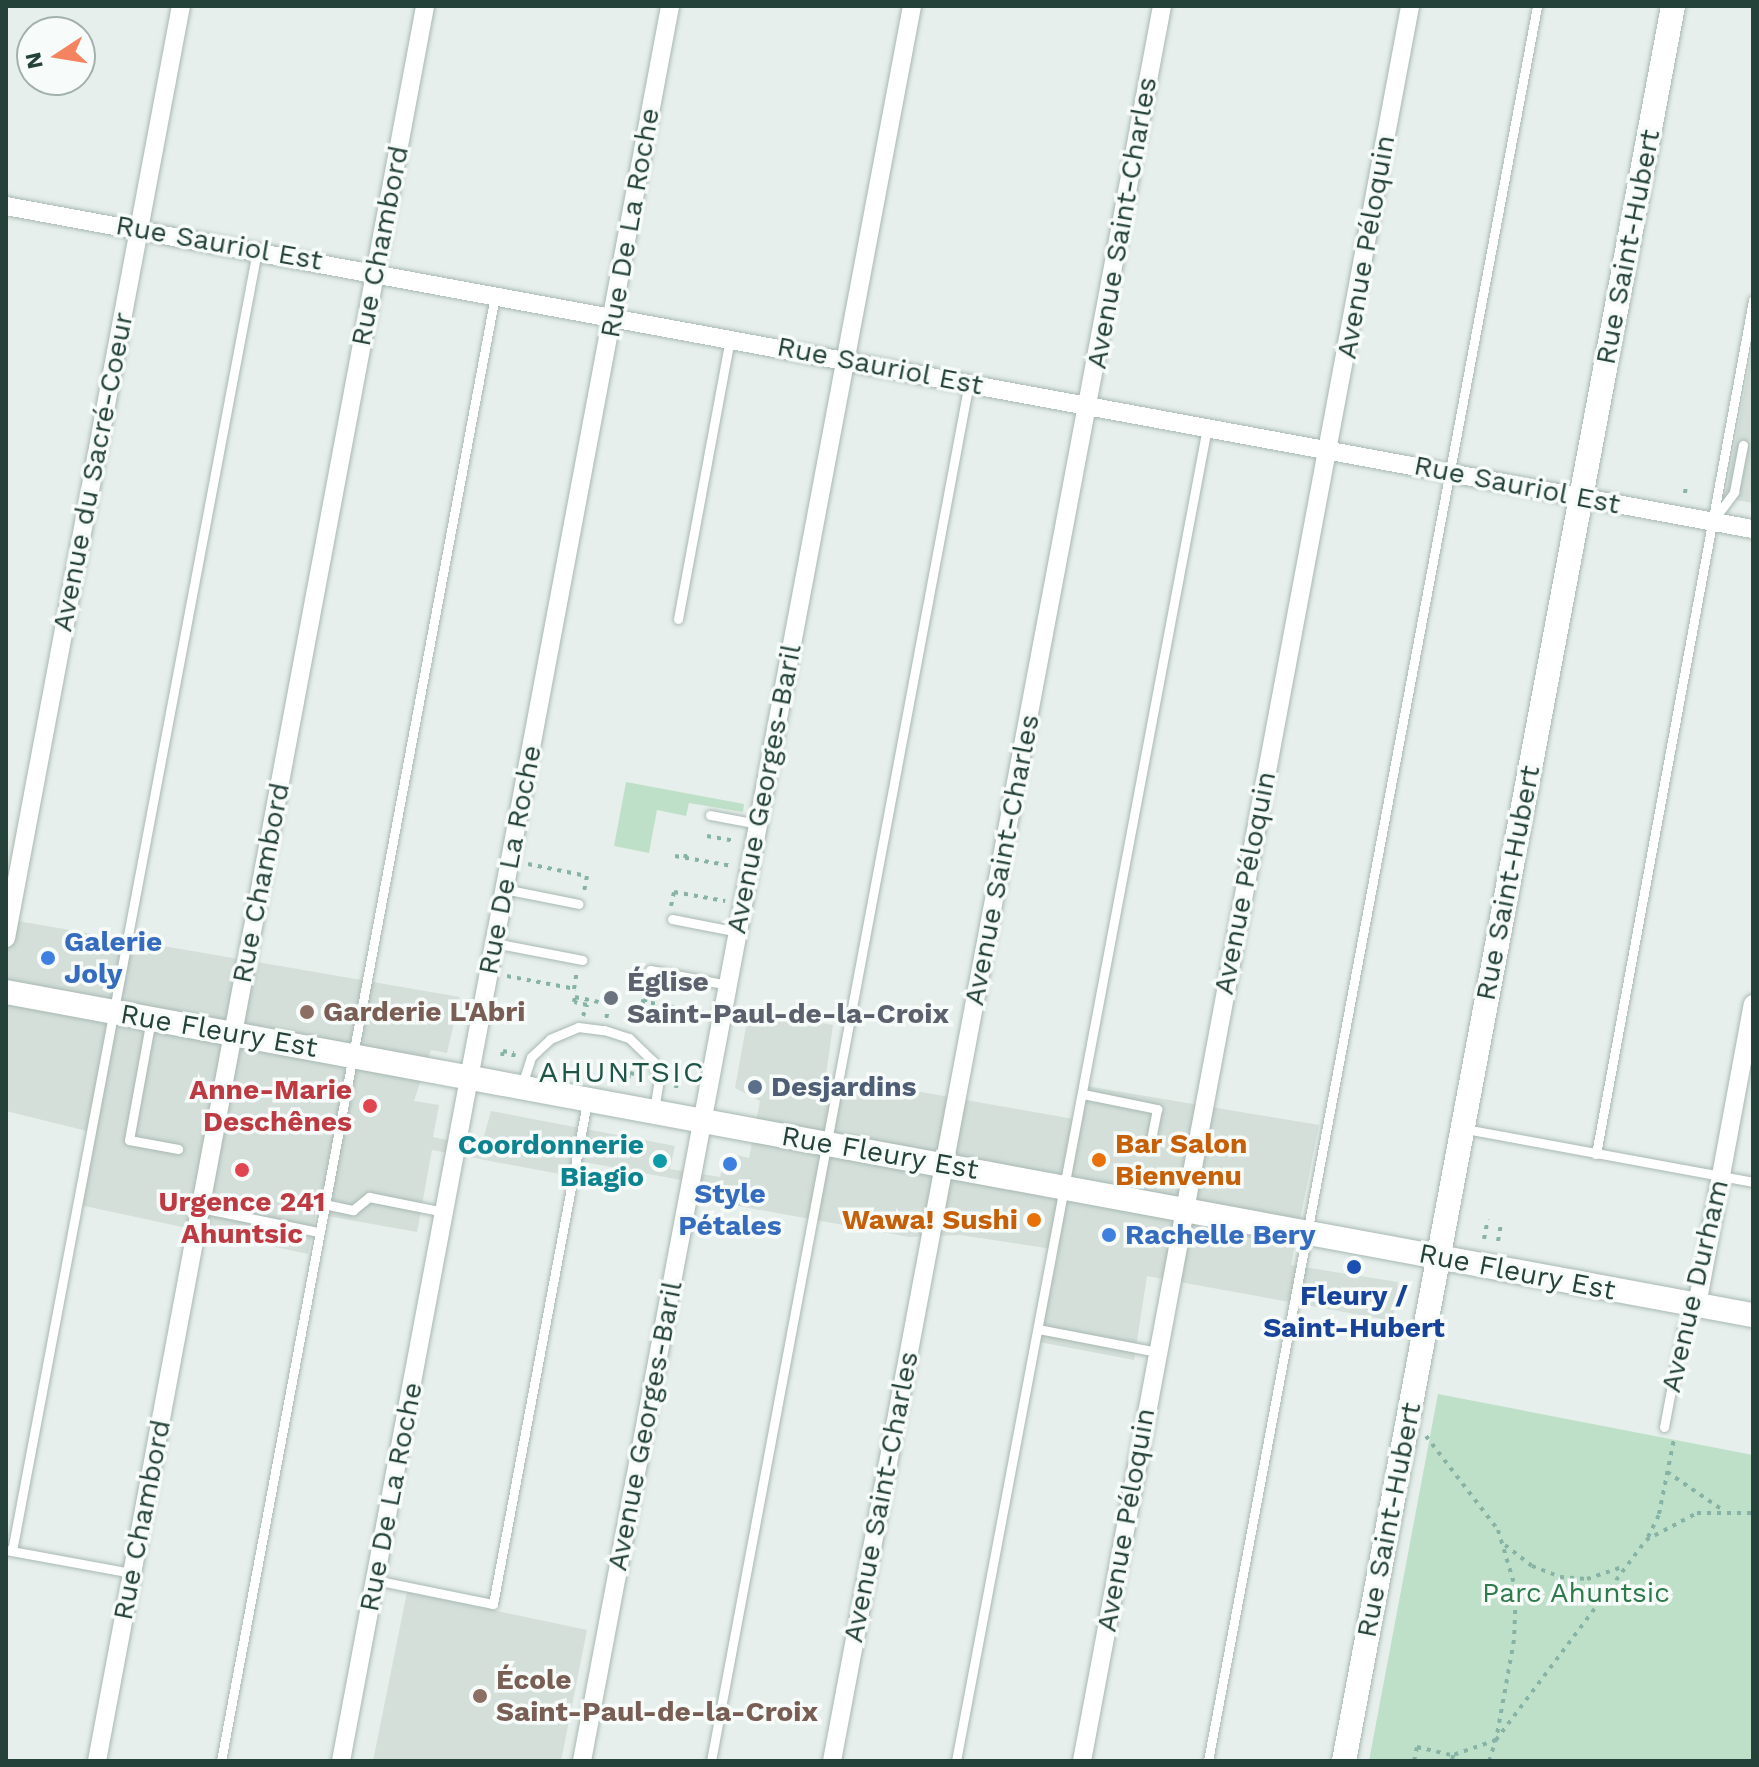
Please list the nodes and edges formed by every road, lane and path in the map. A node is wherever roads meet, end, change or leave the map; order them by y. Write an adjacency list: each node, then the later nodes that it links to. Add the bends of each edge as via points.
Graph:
1 (181, 6): 10 (street, Avenue du Sacré-Coeur)
2 (425, 6): 12 (street, Rue Chambord)
3 (670, 6): 15 (street, Rue De La Roche)
4 (912, 6): 17 (street, Avenue Georges-Baril)
5 (1162, 6): 19 (street, Avenue Saint-Charles)
6 (1410, 6): 22 (street, Avenue Péloquin)
7 (1537, 6): 23 (lane)
8 (1673, 6): 26 (street, Rue Saint-Hubert)
9 (6, 206): 10 (street, Rue Sauriol Est)
10 (139, 228): 11 (street, Rue Sauriol Est); 46 (street, Avenue du Sacré-Coeur)
11 (257, 251): 12 (street, Rue Sauriol Est); 57 (lane)
12 (375, 271): 13 (street, Rue Sauriol Est); 61 (street, Rue Chambord)
13 (495, 295): 15 (street, Rue Sauriol Est); 62 (lane)
14 (1753, 300): 27 (lane)
15 (613, 316): 16 (street, Rue Sauriol Est); 40 (street, Rue De La Roche)
16 (730, 338): 17 (street, Rue Sauriol Est); 29 (lane)
17 (845, 359): 18 (street, Rue Sauriol Est); 31 (street, Avenue Georges-Baril)
18 (969, 383): 19 (street, Rue Sauriol Est); 76 (lane)
19 (1088, 405): 20 (street, Rue Sauriol Est); 80 (street, Avenue Saint-Charles)
20 (1207, 427): 22 (street, Rue Sauriol Est); 71 (lane)
21 (1743, 445): 27 (lane, via 1734,492)
22 (1328, 449): 23 (street, Rue Sauriol Est); 86 (street, Avenue Péloquin)
23 (1449, 472): 26 (street, Rue Sauriol Est); 91 (lane)
24 (1686, 485): 25 (path)
25 (1685, 493)
26 (1582, 498): 27 (street, Rue Sauriol Est); 75 (street, Rue Saint-Hubert)
27 (1712, 522): 28 (street, Rue Sauriol Est); 79 (lane)
28 (1753, 529)
29 (678, 619)
30 (710, 815): 31 (lane)
31 (758, 824): 45 (street, Avenue Georges-Baril)
32 (707, 836): 33 (path)
33 (739, 842)
34 (687, 850): 36 (path)
35 (675, 856): 36 (path)
36 (685, 858): 38 (path)
37 (528, 864): 39 (path)
38 (734, 866)
39 (587, 876)
40 (504, 889): 43 (lane); 47 (street, Rue De La Roche)
41 (674, 892): 42 (path)
42 (728, 902)
43 (579, 904)
44 (672, 919): 45 (lane)
45 (738, 932): 51 (street, Avenue Georges-Baril)
46 (6, 938)
47 (494, 943): 48 (lane); 67 (street, Rue De La Roche)
48 (582, 960)
49 (650, 970): 51 (lane)
50 (507, 976): 52 (path)
51 (728, 985): 74 (street, Avenue Georges-Baril)
52 (576, 989)
53 (6, 992): 57 (street, Rue Fleury Est)
54 (641, 1001): 58 (path)
55 (1753, 1004): 81 (street, Avenue Durham)
56 (607, 1012): 59 (path, via 609,1004 575,997 574,1002 587,1005)
57 (115, 1013): 60 (street, Rue Fleury Est); 107 (lane)
58 (707, 1013)
59 (582, 1017)
60 (151, 1019): 61 (street, Rue Fleury Est); 78 (lane, via 129,1140)
61 (233, 1034): 62 (street, Rue Fleury Est); 85 (street, Rue Chambord)
62 (352, 1055): 67 (street, Rue Fleury Est); 84 (lane)
63 (502, 1056): 64 (path, via 503,1051 514,1053)
64 (513, 1058)
65 (601, 1074): 66 (path, via 602,1068 614,1071)
66 (613, 1076)
67 (469, 1077): 70 (street, Rue Fleury Est); 87 (street, Rue De La Roche)
68 (628, 1079): 69 (path, via 630,1073 643,1076)
69 (642, 1082)
70 (522, 1087): 72 (street, Rue Fleury Est); 73 (lane, via 531,1057 550,1039 578,1027 604,1030 635,1042 653,1061 659,1079)
71 (1083, 1094): 77 (lane, via 1157,1109); 83 (lane)
72 (588, 1099): 73 (street, Rue Fleury Est); 110 (lane, via 493,1604)
73 (654, 1111): 74 (street, Rue Fleury Est)
74 (703, 1120): 76 (street, Rue Fleury Est); 117 (street, Avenue Georges-Baril)
75 (1462, 1128): 79 (lane); 94 (street, Rue Saint-Hubert)
76 (825, 1143): 80 (street, Rue Fleury Est); 118 (lane)
77 (1150, 1144)
78 (178, 1149)
79 (1596, 1154): 81 (lane)
80 (944, 1165): 83 (street, Rue Fleury Est); 119 (street, Avenue Saint-Charles)
81 (1721, 1177): 82 (lane); 95 (street, Avenue Durham)
82 (1753, 1182)
83 (1066, 1188): 86 (street, Rue Fleury Est); 97 (lane)
84 (324, 1204): 87 (lane, via 353,1210 369,1197); 90 (lane)
85 (201, 1208): 90 (lane); 109 (street, Rue Chambord)
86 (1184, 1209): 91 (street, Rue Fleury Est); 98 (street, Avenue Péloquin)
87 (444, 1212): 110 (street, Rue De La Roche)
88 (1488, 1219): 92 (path)
89 (1501, 1224): 93 (path)
90 (318, 1232): 115 (lane)
91 (1307, 1232): 94 (street, Rue Fleury Est); 122 (lane)
92 (1484, 1239)
93 (1498, 1241)
94 (1438, 1257): 95 (street, Rue Fleury Est); 123 (street, Rue Saint-Hubert)
95 (1697, 1305): 96 (street, Rue Fleury Est); 99 (lane, Avenue Durham, via 1683,1326)
96 (1753, 1315)
97 (1038, 1329): 98 (lane); 120 (lane)
98 (1157, 1352): 121 (street, Avenue Péloquin)
99 (1664, 1427)
100 (1427, 1436): 106 (path)
101 (1674, 1439): 102 (path)
102 (1667, 1472): 103 (path); 105 (path, via 1659,1514)
103 (1722, 1509): 104 (path); 105 (path, via 1679,1520)
104 (1753, 1513)
105 (1646, 1540): 108 (path)
106 (1504, 1543): 108 (path, via 1532,1566 1560,1577 1600,1576); 111 (path, via 1517,1612)
107 (9, 1551): 109 (lane)
108 (1625, 1565): 111 (path)
109 (131, 1573): 114 (street, Rue Chambord)
110 (375, 1580): 116 (street, Rue De La Roche)
111 (1496, 1740): 113 (path); 126 (path)
112 (1446, 1753): 113 (path); 124 (path, via 1417,1747); 125 (path)
113 (1452, 1758)
114 (97, 1761)
115 (221, 1761)
116 (341, 1761)
117 (582, 1761)
118 (711, 1761)
119 (832, 1761)
120 (956, 1761)
121 (1082, 1761)
122 (1208, 1761)
123 (1344, 1761)
124 (1414, 1761)
125 (1444, 1761)
126 (1489, 1761)

